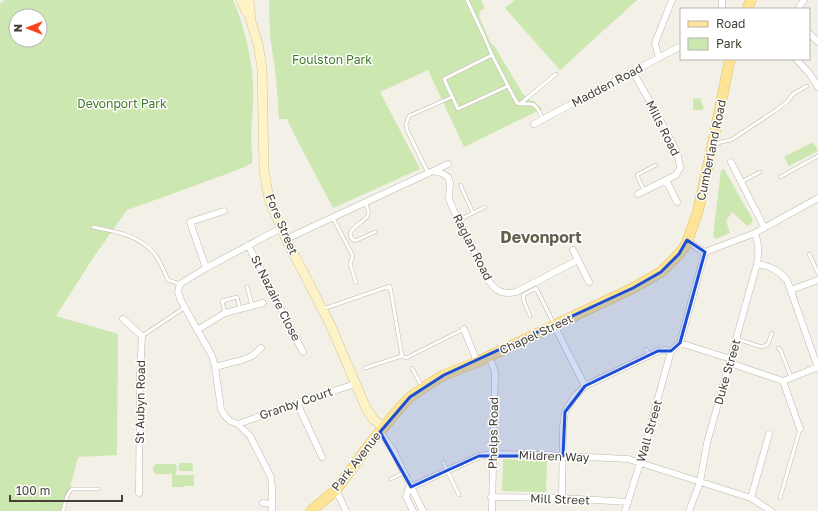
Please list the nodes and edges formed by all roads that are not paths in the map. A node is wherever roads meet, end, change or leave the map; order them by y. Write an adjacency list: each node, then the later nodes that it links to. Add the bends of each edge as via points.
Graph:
1 (241, 0): 5 (street)
2 (249, 0): 5 (street, Fore Street)
3 (467, 0): 9 (lane)
4 (672, 0): 10 (street, via 655,43)
5 (251, 22): 44 (street, Fore Street, via 262,68 264,170 269,199)
6 (810, 35): 7 (street)
7 (818, 42)
8 (680, 47): 10 (street, Madden Road)
9 (492, 54): 15 (lane); 18 (lane, via 444,79)
10 (659, 58): 13 (street, Madden Road)
11 (730, 60): 22 (main road, Cumberland Road)
12 (797, 60): 17 (street)
13 (633, 72): 20 (street, Madden Road); 30 (street, Mills Road, via 657,114 679,161 680,168 676,175)
14 (556, 74): 19 (lane)
15 (508, 86): 18 (lane, via 458,109); 19 (lane)
16 (807, 86): 22 (lane, via 731,140)
17 (818, 87)
18 (452, 97): 27 (lane, via 409,116 406,124)
19 (520, 104): 20 (lane, via 534,104)
20 (543, 119): 21 (street, Madden Road)
21 (534, 124)
22 (712, 147): 48 (main road, Cumberland Road, via 698,211)
23 (818, 156): 29 (lane)
24 (731, 162): 31 (street)
25 (448, 164): 27 (street)
26 (656, 165): 33 (lane, via 637,175)
27 (430, 172): 36 (street); 41 (street, Raglan Road, via 448,177 449,199)
28 (760, 172): 31 (lane)
29 (780, 177)
30 (666, 180): 33 (street, Mills Road); 35 (street)
31 (741, 182): 43 (street)
32 (461, 185): 39 (lane)
33 (641, 193)
34 (818, 198): 43 (street)
35 (677, 202)
36 (365, 203): 40 (street); 45 (lane, via 368,216 353,228 351,236 355,241)
37 (485, 207): 39 (lane)
38 (224, 211): 55 (street, via 190,222)
39 (473, 213): 41 (lane)
40 (333, 218): 47 (street); 58 (lane, via 353,256 350,264)
41 (459, 220): 53 (street, Raglan Road, via 488,280 499,292 516,292)
42 (93, 227): 60 (lane, via 138,240 153,252 168,280)
43 (764, 227): 46 (street)
44 (281, 228): 47 (street, Fore Street); 49 (street)
45 (374, 232)
46 (754, 233): 51 (street); 54 (street, Duke Street, via 759,251)
47 (286, 239): 67 (street, Fore Street)
48 (687, 240): 51 (street); 71 (main road, Chapel Street, via 679,254 660,272 633,288)
49 (248, 245): 55 (street); 81 (street, St Nazaire Close)
50 (573, 250): 53 (street)
51 (705, 252): 77 (street)
52 (809, 254): 56 (lane)
53 (578, 260): 59 (street)
54 (757, 264): 62 (street, via 769,266 782,274); 76 (street, Duke Street)
55 (206, 268): 60 (street)
56 (818, 272)
57 (818, 280): 62 (street)
58 (356, 282)
59 (589, 282)
60 (180, 284): 65 (street, via 178,291)
61 (247, 287): 64 (lane)
62 (791, 290): 87 (street)
63 (263, 303): 64 (street)
64 (252, 305): 66 (street)
65 (184, 308): 73 (street); 75 (lane)
66 (240, 308): 68 (street); 68 (lane, via 237,297 222,301)
67 (323, 309): 82 (lane, via 390,286); 92 (street, Fore Street)
68 (226, 313): 73 (street)
69 (530, 316): 71 (lane, via 523,296 536,288)
70 (124, 319): 75 (street)
71 (554, 325): 83 (main road, Chapel Street); 93 (street)
72 (464, 329): 82 (lane, via 406,358); 85 (street)
73 (197, 330): 86 (street, via 212,356)
74 (772, 333): 76 (lane, via 768,344 762,347)
75 (142, 336): 114 (street, St Aubyn Road)
76 (736, 338): 84 (street, Duke Street)
77 (680, 343): 80 (street); 84 (street)
78 (261, 348): 86 (street, via 252,356)
79 (778, 348): 90 (lane)
80 (671, 351): 93 (street, via 648,352); 106 (street, Wall Street)
81 (303, 352)
82 (402, 356): 88 (lane)
83 (489, 356): 85 (main road, Chapel Street); 102 (street, Phelps Road, via 495,372)
84 (730, 361): 91 (street); 110 (street, Duke Street, via 707,443)
85 (477, 362): 94 (main road, Chapel Street, via 444,375)
86 (215, 367): 96 (street, via 221,409 230,421)
87 (818, 367): 90 (street)
88 (365, 368)
89 (412, 368): 94 (lane)
90 (791, 378): 91 (street)
91 (783, 381): 97 (street)
92 (355, 384): 95 (street, Granby Court); 98 (street, Fore Street, via 366,408)
93 (585, 386): 103 (street, via 574,397 565,412)
94 (423, 388): 98 (main road, Chapel Street, via 410,397)
95 (296, 403): 96 (street, Granby Court); 100 (street)
96 (238, 424): 122 (street, via 250,436 271,476)
97 (800, 429): 119 (lane)
98 (382, 430): 108 (street, Fore Street); 113 (main road, Park Avenue)
99 (769, 434): 118 (street)
100 (318, 447): 101 (street); 104 (street)
101 (310, 450)
102 (492, 454): 103 (street, Mildren Way); 107 (street, Mildren Way, via 479,456); 116 (street, Phelps Road)
103 (563, 456): 106 (street, Mildren Way, via 628,459); 117 (street)
104 (322, 457)
105 (443, 462): 107 (lane)
106 (640, 463): 110 (street, Mildren Way); 120 (street, Wall Street)
107 (447, 470): 111 (street, Mildren Way); 115 (lane)
108 (404, 472): 109 (lane); 111 (street, Fore Street)
109 (391, 479)
110 (700, 482): 118 (street, Mildren Way); 131 (street, Duke Street)
111 (410, 485): 127 (street, via 406,497); 128 (street, Fore Street)
112 (98, 489): 123 (lane, via 72,489)
113 (336, 490): 125 (main road, Park Avenue); 126 (street)
114 (139, 493)
115 (459, 495)
116 (491, 497): 117 (street, Mill Street); 129 (street, Phelps Road)
117 (562, 498): 120 (street, Mill Street)
118 (751, 498): 132 (street, Mildren Way)
119 (780, 498)
120 (628, 502): 130 (street, Wall Street)
121 (263, 503): 122 (street)
122 (272, 504): 124 (street)
123 (63, 511)
124 (272, 511)
125 (311, 511)
126 (346, 511)
127 (413, 511)
128 (422, 511)
129 (492, 511)
130 (625, 511)
131 (690, 511)
132 (771, 511)

